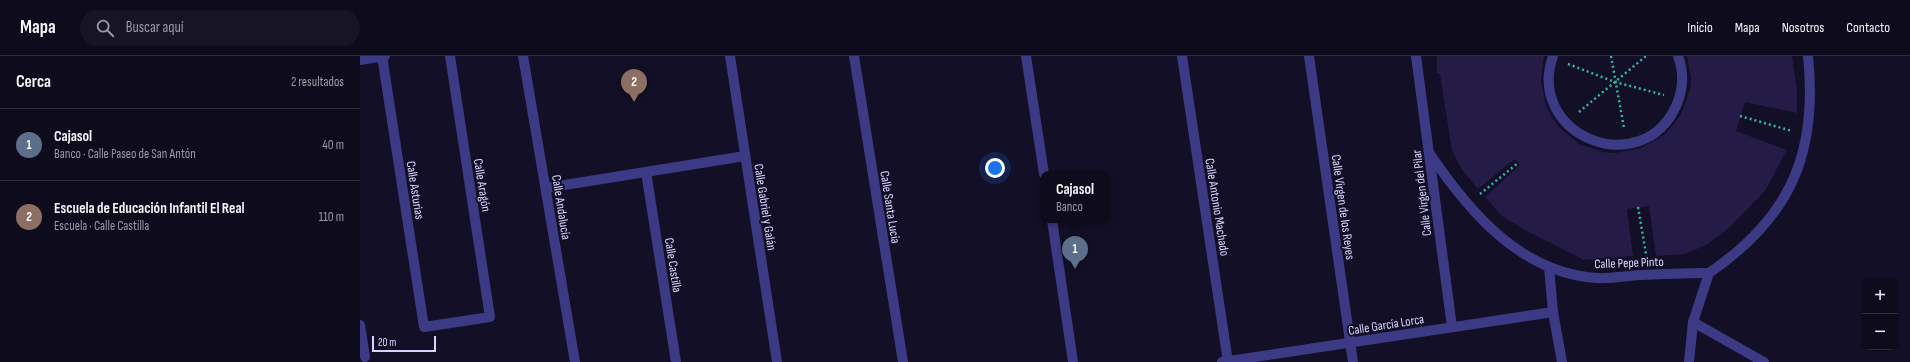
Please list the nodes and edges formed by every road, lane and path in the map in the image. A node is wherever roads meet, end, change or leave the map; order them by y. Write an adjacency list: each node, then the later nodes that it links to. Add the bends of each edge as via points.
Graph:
1 (383, 56): 15 (street); 37 (street, Calle Asturias)
2 (450, 56): 37 (street, Calle Aragón, via 490,317)
3 (523, 56): 27 (street, Calle Andalucía)
4 (730, 56): 23 (street, Calle Gabriel y Galán)
5 (854, 56): 44 (street, Calle Santa Lucía)
6 (1026, 56): 25 (street)
7 (1182, 56): 46 (street, Calle Antonio Machado)
8 (1309, 56): 39 (street, Calle Virgen de los Reyes)
9 (1611, 56): 16 (path)
10 (1646, 56): 16 (path)
11 (1678, 56): 17 (street, via 1682,76)
12 (1808, 56): 20 (street, via 1812,94)
13 (1417, 57): 22 (street, Calle Virgen del Pilar)
14 (1553, 57): 16 (path); 19 (street, via 1550,87 1555,106)
15 (360, 60)
16 (1615, 82): 17 (path); 19 (path); 21 (path)
17 (1679, 100): 21 (street, via 1674,111 1659,129)
18 (1740, 116): 20 (path)
19 (1566, 123): 21 (street, via 1589,140 1608,145)
20 (1808, 136): 32 (street, via 1801,161 1778,208 1747,244)
21 (1627, 144)
22 (1430, 154): 28 (street, Calle Pepe Pinto); 38 (street, Calle Virgen del Pilar)
23 (745, 156): 26 (street); 43 (street, Calle Gabriel y Galán)
24 (1518, 162): 28 (path)
25 (1044, 171)
26 (646, 172): 27 (street); 42 (street, Calle Castilla)
27 (546, 188): 41 (street, Calle Andalucía)
28 (1467, 204): 31 (street, Calle Pepe Pinto, via 1501,238)
29 (1638, 207): 33 (path)
30 (1052, 223): 45 (street)
31 (1549, 267): 33 (street, Calle Pepe Pinto, via 1565,273 1598,278); 34 (street)
32 (1709, 272): 33 (street, Calle Pepe Pinto); 35 (street)
33 (1650, 275)
34 (1553, 312): 38 (street, Calle García Lorca); 48 (street)
35 (1693, 322): 49 (street); 50 (street)
36 (360, 325): 40 (street)
37 (424, 327)
38 (1452, 327): 39 (street, Calle García Lorca)
39 (1350, 343): 46 (street, Calle García Lorca); 47 (street, Calle Virgen de los Reyes)
40 (365, 357)
41 (575, 362)
42 (676, 362)
43 (777, 362)
44 (903, 362)
45 (1074, 362)
46 (1226, 362)
47 (1353, 362)
48 (1562, 362)
49 (1689, 362)
50 (1764, 362)

